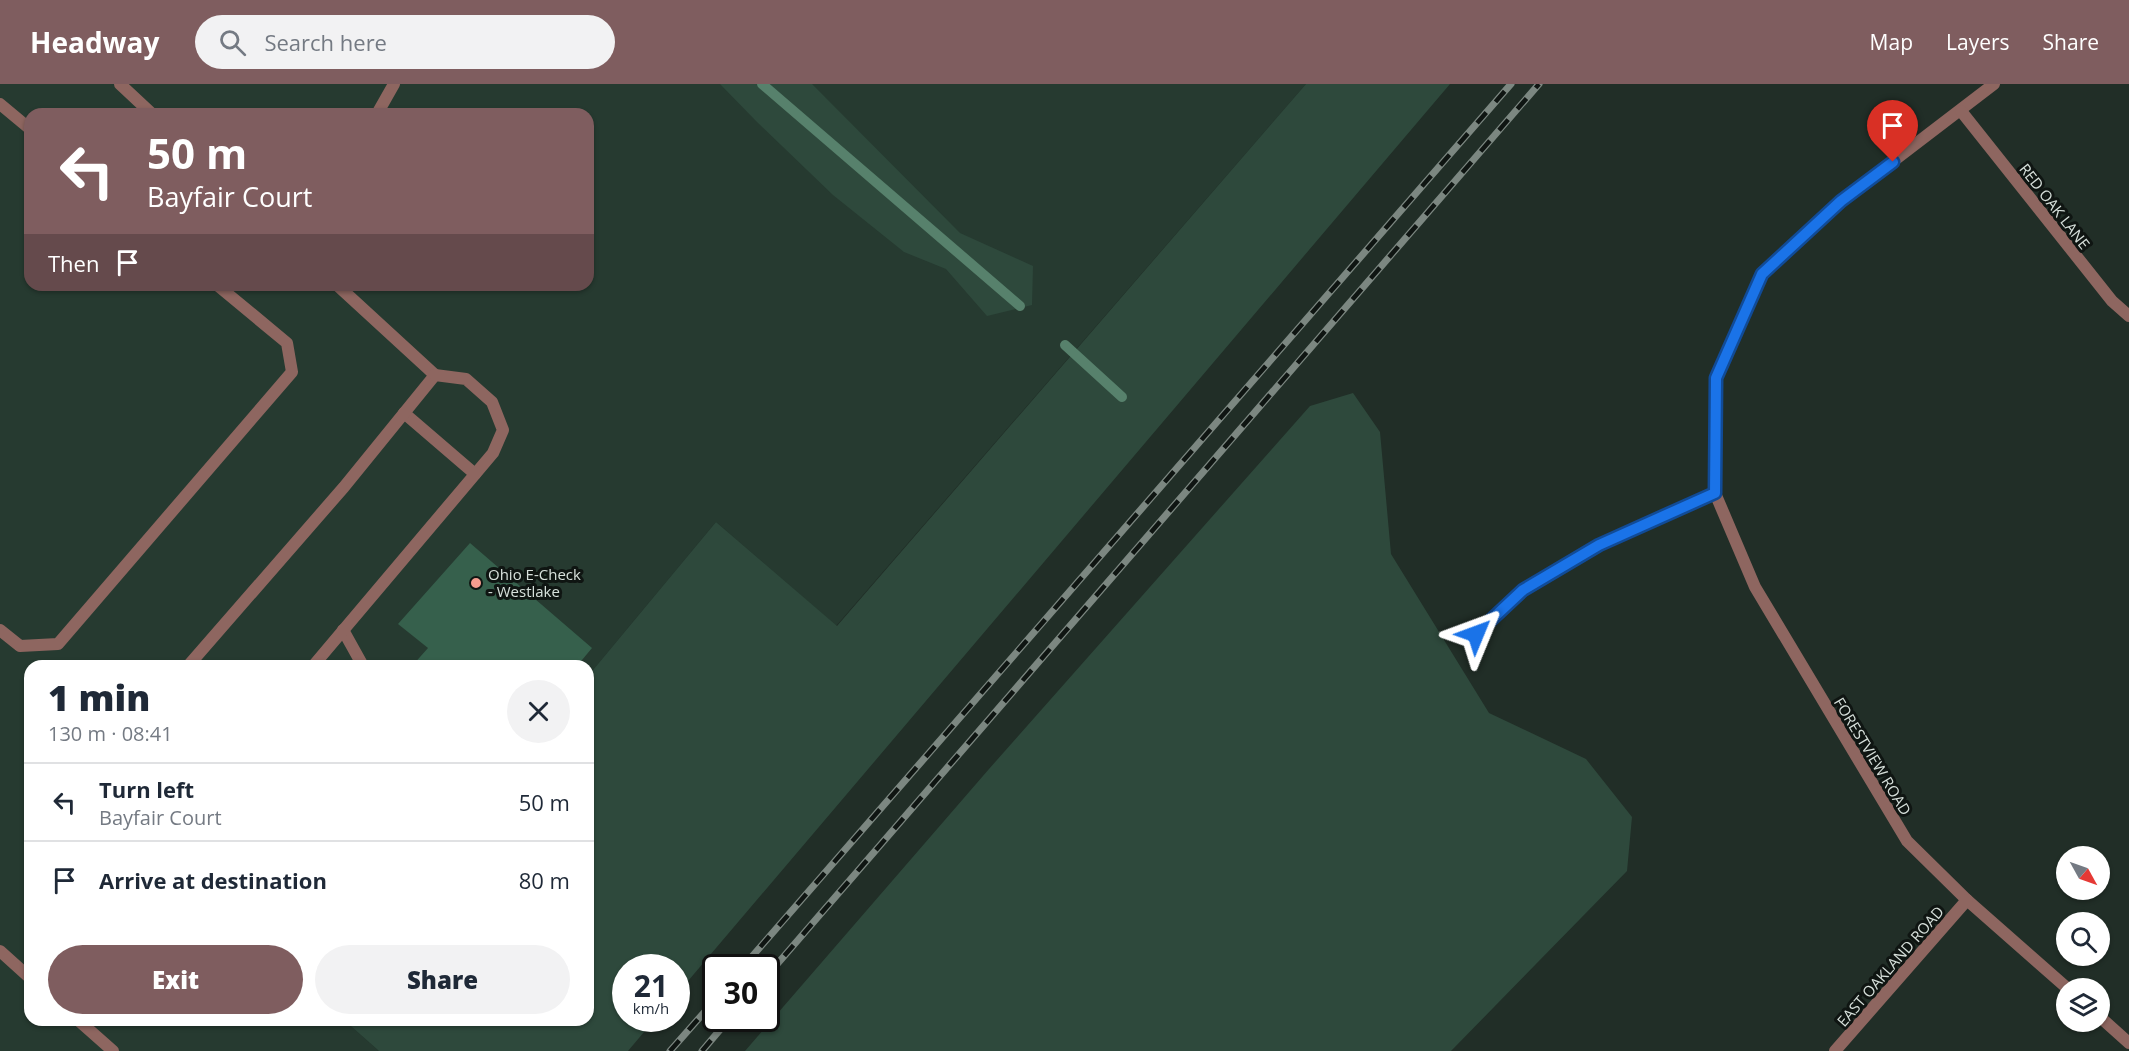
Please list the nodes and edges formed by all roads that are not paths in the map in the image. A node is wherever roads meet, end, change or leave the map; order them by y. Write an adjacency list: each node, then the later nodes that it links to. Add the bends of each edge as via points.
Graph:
1 (120, 84): 5 (street)
2 (394, 84): 6 (street)
3 (1994, 84): 7 (street)
4 (0, 104): 8 (street)
5 (146, 108)
6 (381, 108)
7 (1962, 111): 11 (street, RED OAK LANE, via 2112,301); 15 (street, via 1841,201 1762,274 1716,378)
8 (24, 124)
9 (224, 291): 16 (street, via 287,343 292,372 58,644 20,646)
10 (344, 291): 12 (street)
11 (2129, 316)
12 (435, 375): 13 (street); 14 (street, via 466,379 492,402 503,430 493,453)
13 (404, 413): 14 (street); 19 (street)
14 (475, 474): 17 (street)
15 (1715, 493): 18 (street, via 1599,545 1523,590); 22 (street, FORESTVIEW ROAD, via 1755,587 1907,841)
16 (0, 630)
17 (343, 630): 20 (street); 21 (street)
18 (1476, 634)
19 (193, 660)
20 (318, 660)
21 (360, 660)
22 (1967, 900): 25 (street, FORESTVIEW ROAD); 30 (street, EAST OAKLAND ROAD)
23 (0, 951): 24 (street)
24 (24, 973)
25 (2056, 978)
26 (85, 1026): 29 (street)
27 (2110, 1026): 28 (street)
28 (2129, 1043)
29 (113, 1051)
30 (1835, 1051)

